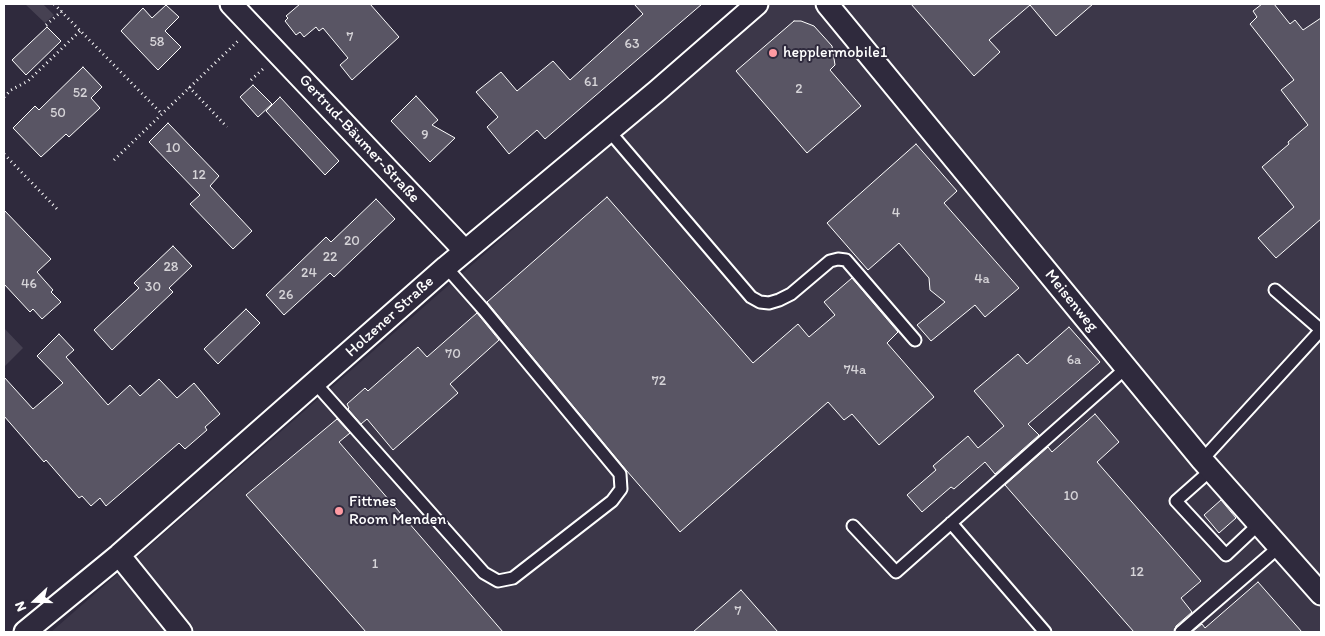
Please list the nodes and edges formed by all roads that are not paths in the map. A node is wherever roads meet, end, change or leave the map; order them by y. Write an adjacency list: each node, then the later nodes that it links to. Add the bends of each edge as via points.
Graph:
1 (757, 4): 4 (street, Holzener Straße)
2 (827, 4): 9 (street, Meisenweg)
3 (245, 12): 5 (street, Gertrud-Bäumer-Straße)
4 (609, 131): 5 (street, Holzener Straße); 8 (lane, via 751,297 769,303 779,300 791,294 830,261 846,260)
5 (465, 251): 6 (street, Holzener Straße)
6 (446, 267): 10 (street, Holzener Straße); 10 (lane, via 620,474 621,489 612,501 513,578 498,581 484,573)
7 (1275, 290): 11 (lane, via 1321,330)
8 (915, 340)
9 (1126, 368): 11 (street, Meisenweg); 12 (lane)
10 (315, 383): 16 (street, Holzener Straße)
11 (1206, 465): 13 (street, Meisenweg); 13 (lane, via 1176,501 1226,555)
12 (951, 523): 14 (lane, via 896,572); 20 (lane)
13 (1259, 524): 15 (street, Meisenweg)
14 (853, 526)
15 (1280, 547): 17 (street, Meisenweg); 21 (lane)
16 (118, 555): 18 (street, Holzener Straße); 19 (street)
17 (1321, 594)
18 (25, 632)
19 (181, 632)
20 (1045, 632)
21 (1181, 632)

